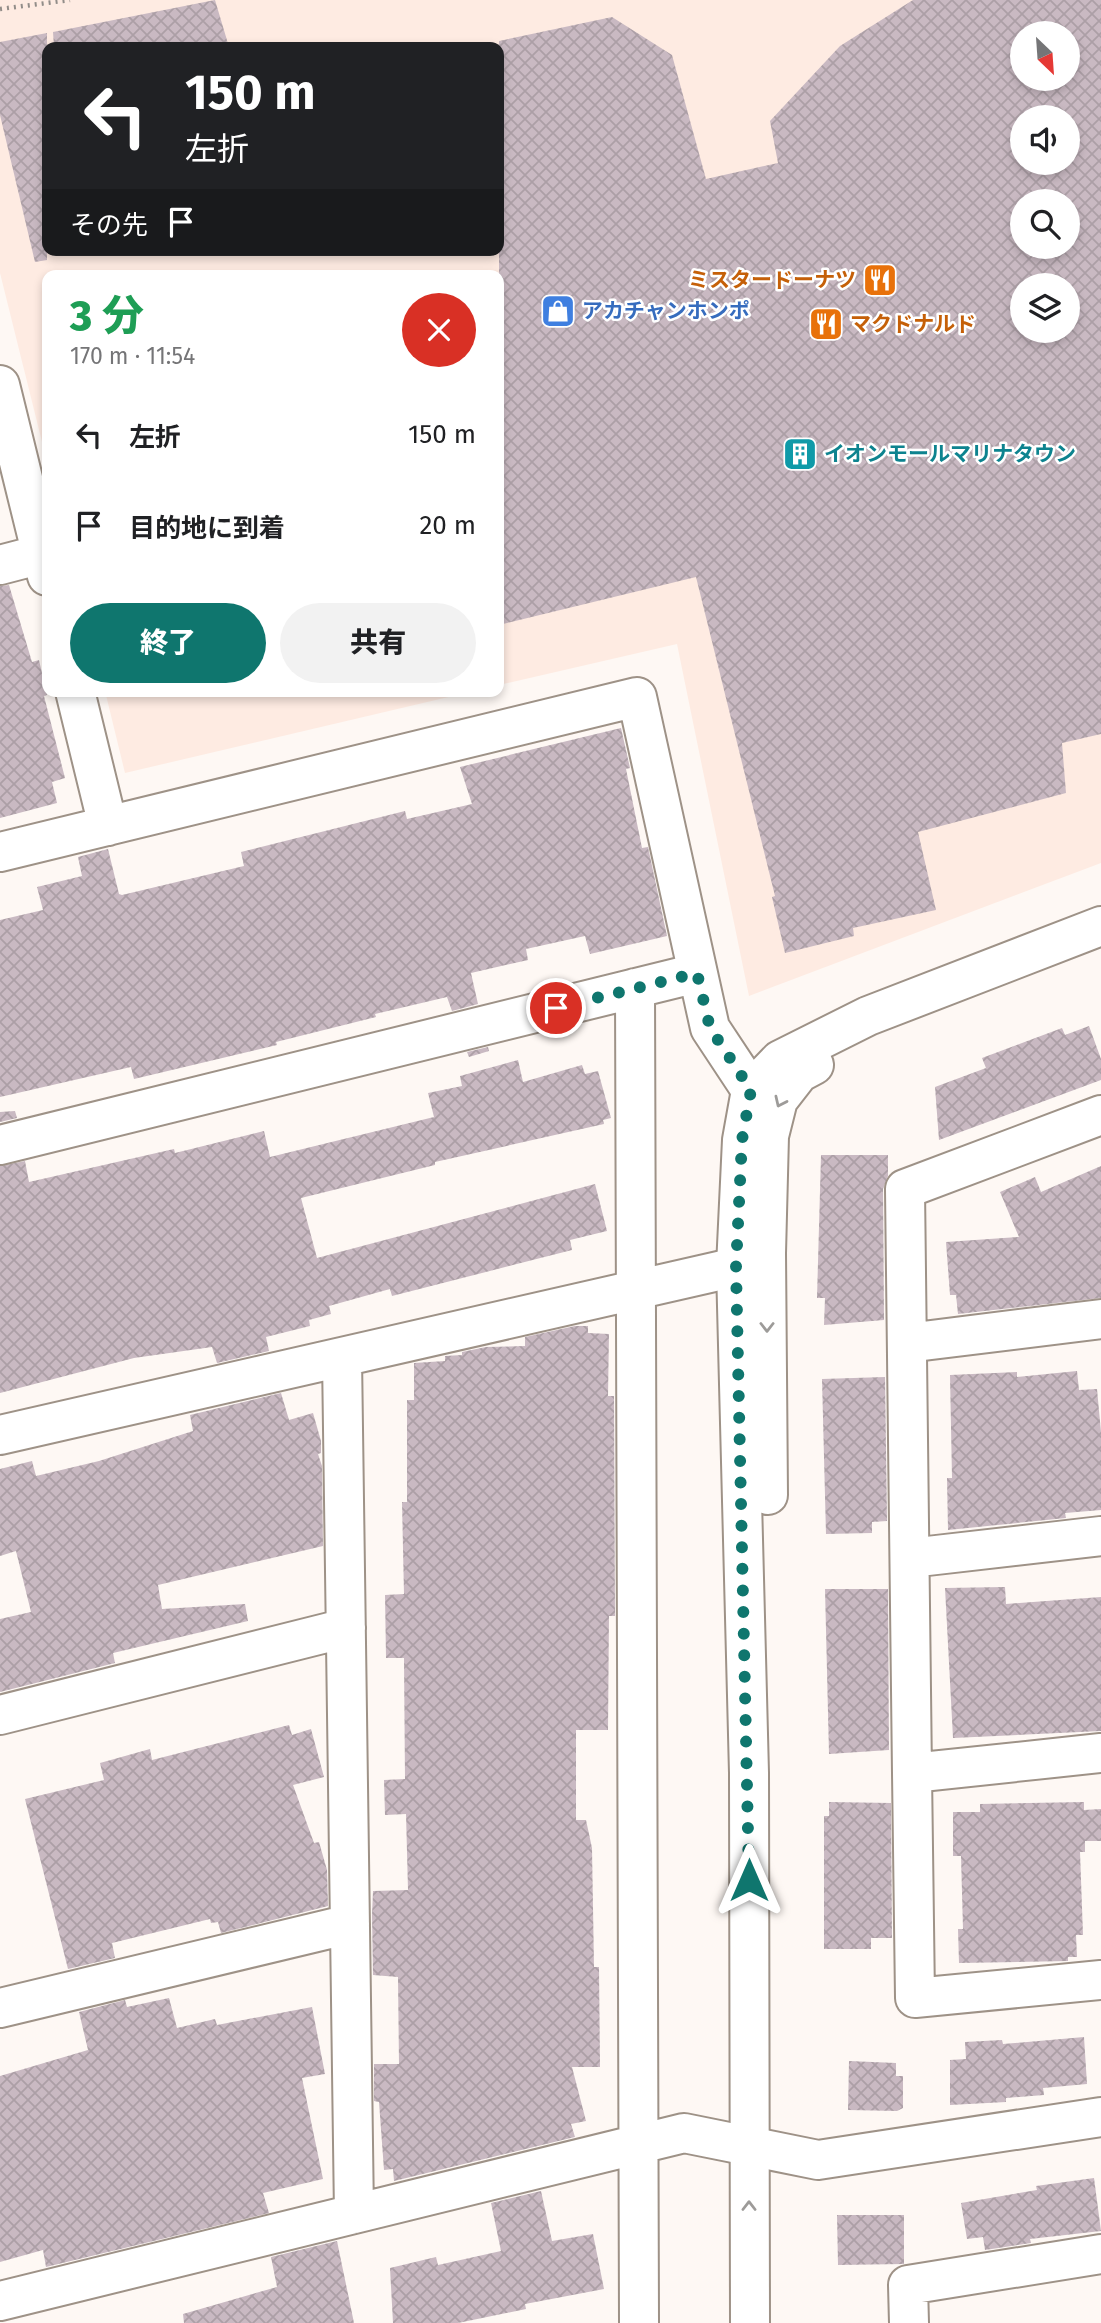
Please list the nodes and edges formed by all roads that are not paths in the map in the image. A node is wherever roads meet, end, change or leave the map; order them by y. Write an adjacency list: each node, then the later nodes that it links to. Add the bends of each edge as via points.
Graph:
1 (0, 385): 2 (street)
2 (42, 553)
3 (0, 565): 4 (street)
4 (42, 565)
5 (76, 697): 6 (street)
6 (108, 826): 7 (street); 10 (street, via 637,697)
7 (0, 852)
8 (1101, 926): 12 (street, via 868,1016 780,1060)
9 (1101, 948): 32 (street, one-way to 32, via 837,1053 799,1073 778,1100 769,1136 766,1253 768,1847)
10 (697, 973): 11 (street); 12 (street, via 710,1028)
11 (635, 988): 14 (street); 16 (street)
12 (751, 1090): 15 (street, via 742,1140)
13 (1101, 1115): 18 (street, via 905,1189)
14 (0, 1144)
15 (736, 1267): 16 (street); 32 (street)
16 (637, 1288): 19 (street); 31 (street)
17 (1101, 1319): 18 (street)
18 (907, 1343): 22 (street)
19 (342, 1357): 20 (street); 23 (street)
20 (0, 1435)
21 (1101, 1536): 22 (street)
22 (910, 1558): 26 (street)
23 (346, 1628): 24 (street); 27 (street)
24 (0, 1715)
25 (1101, 1752): 26 (street)
26 (912, 1773): 28 (street, via 915,1998)
27 (350, 1924): 29 (street); 33 (street)
28 (1101, 1980)
29 (0, 2008)
30 (1101, 2118): 32 (street, via 818,2160)
31 (640, 2144): 32 (street, via 684,2133); 33 (street); 36 (street)
32 (762, 2149): 37 (street, one-way to 32); 38 (street)
33 (354, 2214): 35 (street)
34 (1101, 2254): 39 (street, via 908,2285)
35 (0, 2301)
36 (639, 2323)
37 (750, 2323)
38 (773, 2323)
39 (909, 2323)

